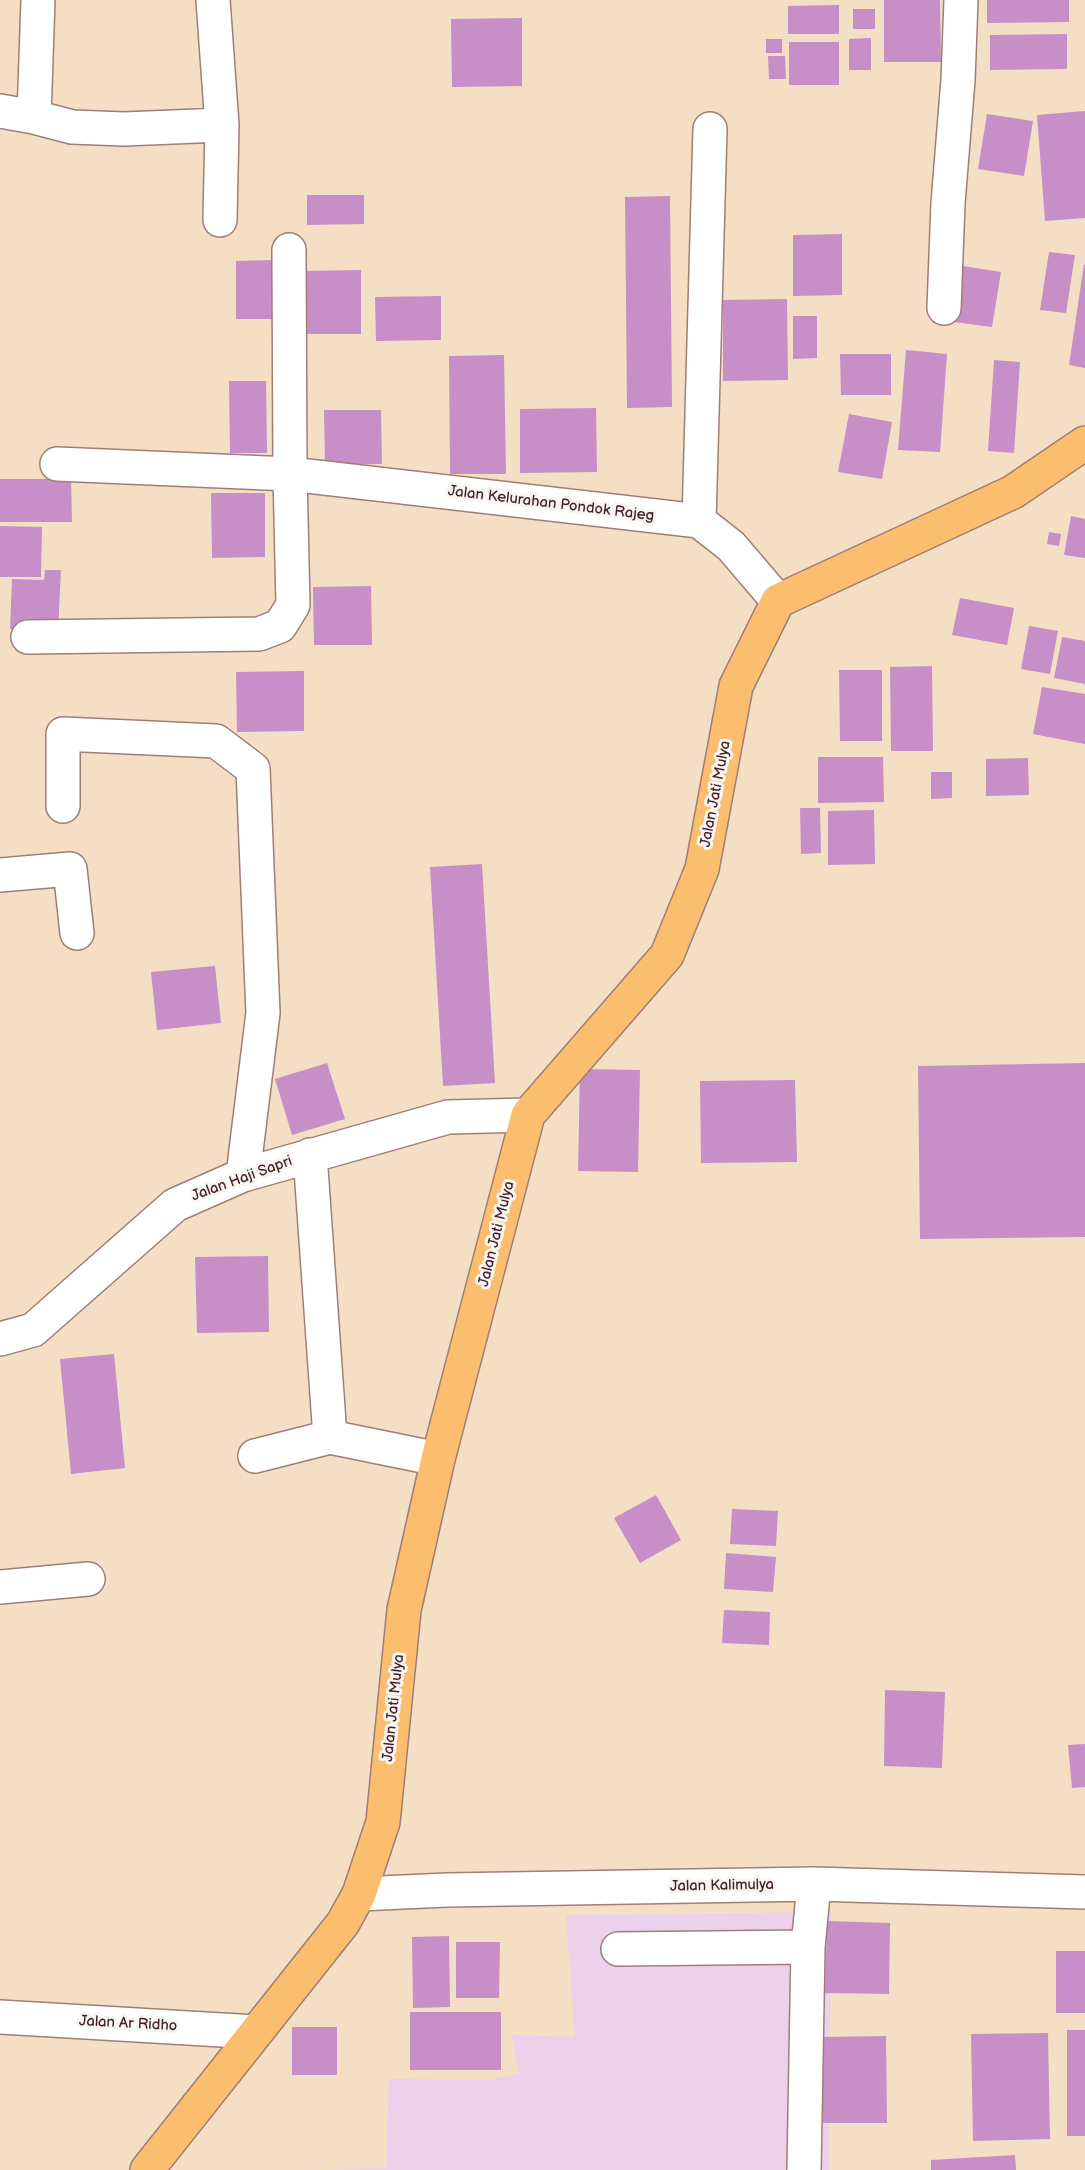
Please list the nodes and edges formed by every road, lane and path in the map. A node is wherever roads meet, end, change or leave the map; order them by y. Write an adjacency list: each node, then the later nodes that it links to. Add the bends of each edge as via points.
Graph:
1 (38, 0): 5 (street)
2 (213, 0): 6 (street)
3 (961, 0): 10 (street)
4 (0, 111): 5 (street)
5 (34, 117): 6 (street, via 72,127)
6 (222, 125): 8 (street)
7 (710, 129): 14 (street)
8 (220, 220)
9 (289, 250): 13 (street)
10 (944, 308)
11 (1072, 452): 15 (main road, via 1013,492)
12 (57, 464): 13 (street, Jalan Kelurahan Pondok Rajeg)
13 (290, 474): 14 (street, Jalan Kelurahan Pondok Rajeg); 16 (street, via 293,605 280,626 259,634)
14 (699, 521): 15 (street, via 731,546)
15 (778, 601): 20 (main road, Jalan Jati Mulya, via 736,686 702,869 667,955)
16 (28, 637)
17 (63, 806): 22 (street, via 63,734 216,741 253,770 263,1013)
18 (0, 875): 19 (street, via 69,869)
19 (77, 933)
20 (528, 1115): 21 (street, Jalan Haji Sapri, via 448,1117); 26 (main road, Jalan Jati Mulya)
21 (310, 1155): 22 (street, Jalan Haji Sapri); 24 (street)
22 (243, 1175): 23 (street, Jalan Haji Sapri, via 175,1205 33,1330)
23 (0, 1339)
24 (330, 1437): 25 (street); 26 (street)
25 (255, 1456)
26 (438, 1459): 31 (main road, Jalan Jati Mulya, via 404,1610 383,1822)
27 (88, 1579): 28 (street)
28 (0, 1587)
29 (814, 1884): 30 (street, Jalan Kalimulya); 31 (street, Jalan Kalimulya); 32 (street)
30 (1085, 1892)
31 (359, 1894): 35 (main road, Jalan Jati Mulya, via 343,1923)
32 (808, 1947): 33 (street); 37 (street)
33 (618, 1949)
34 (0, 2017): 35 (street, Jalan Ar Ridho)
35 (256, 2032): 36 (main road, Jalan Jati Mulya)
36 (147, 2170)
37 (804, 2170)

